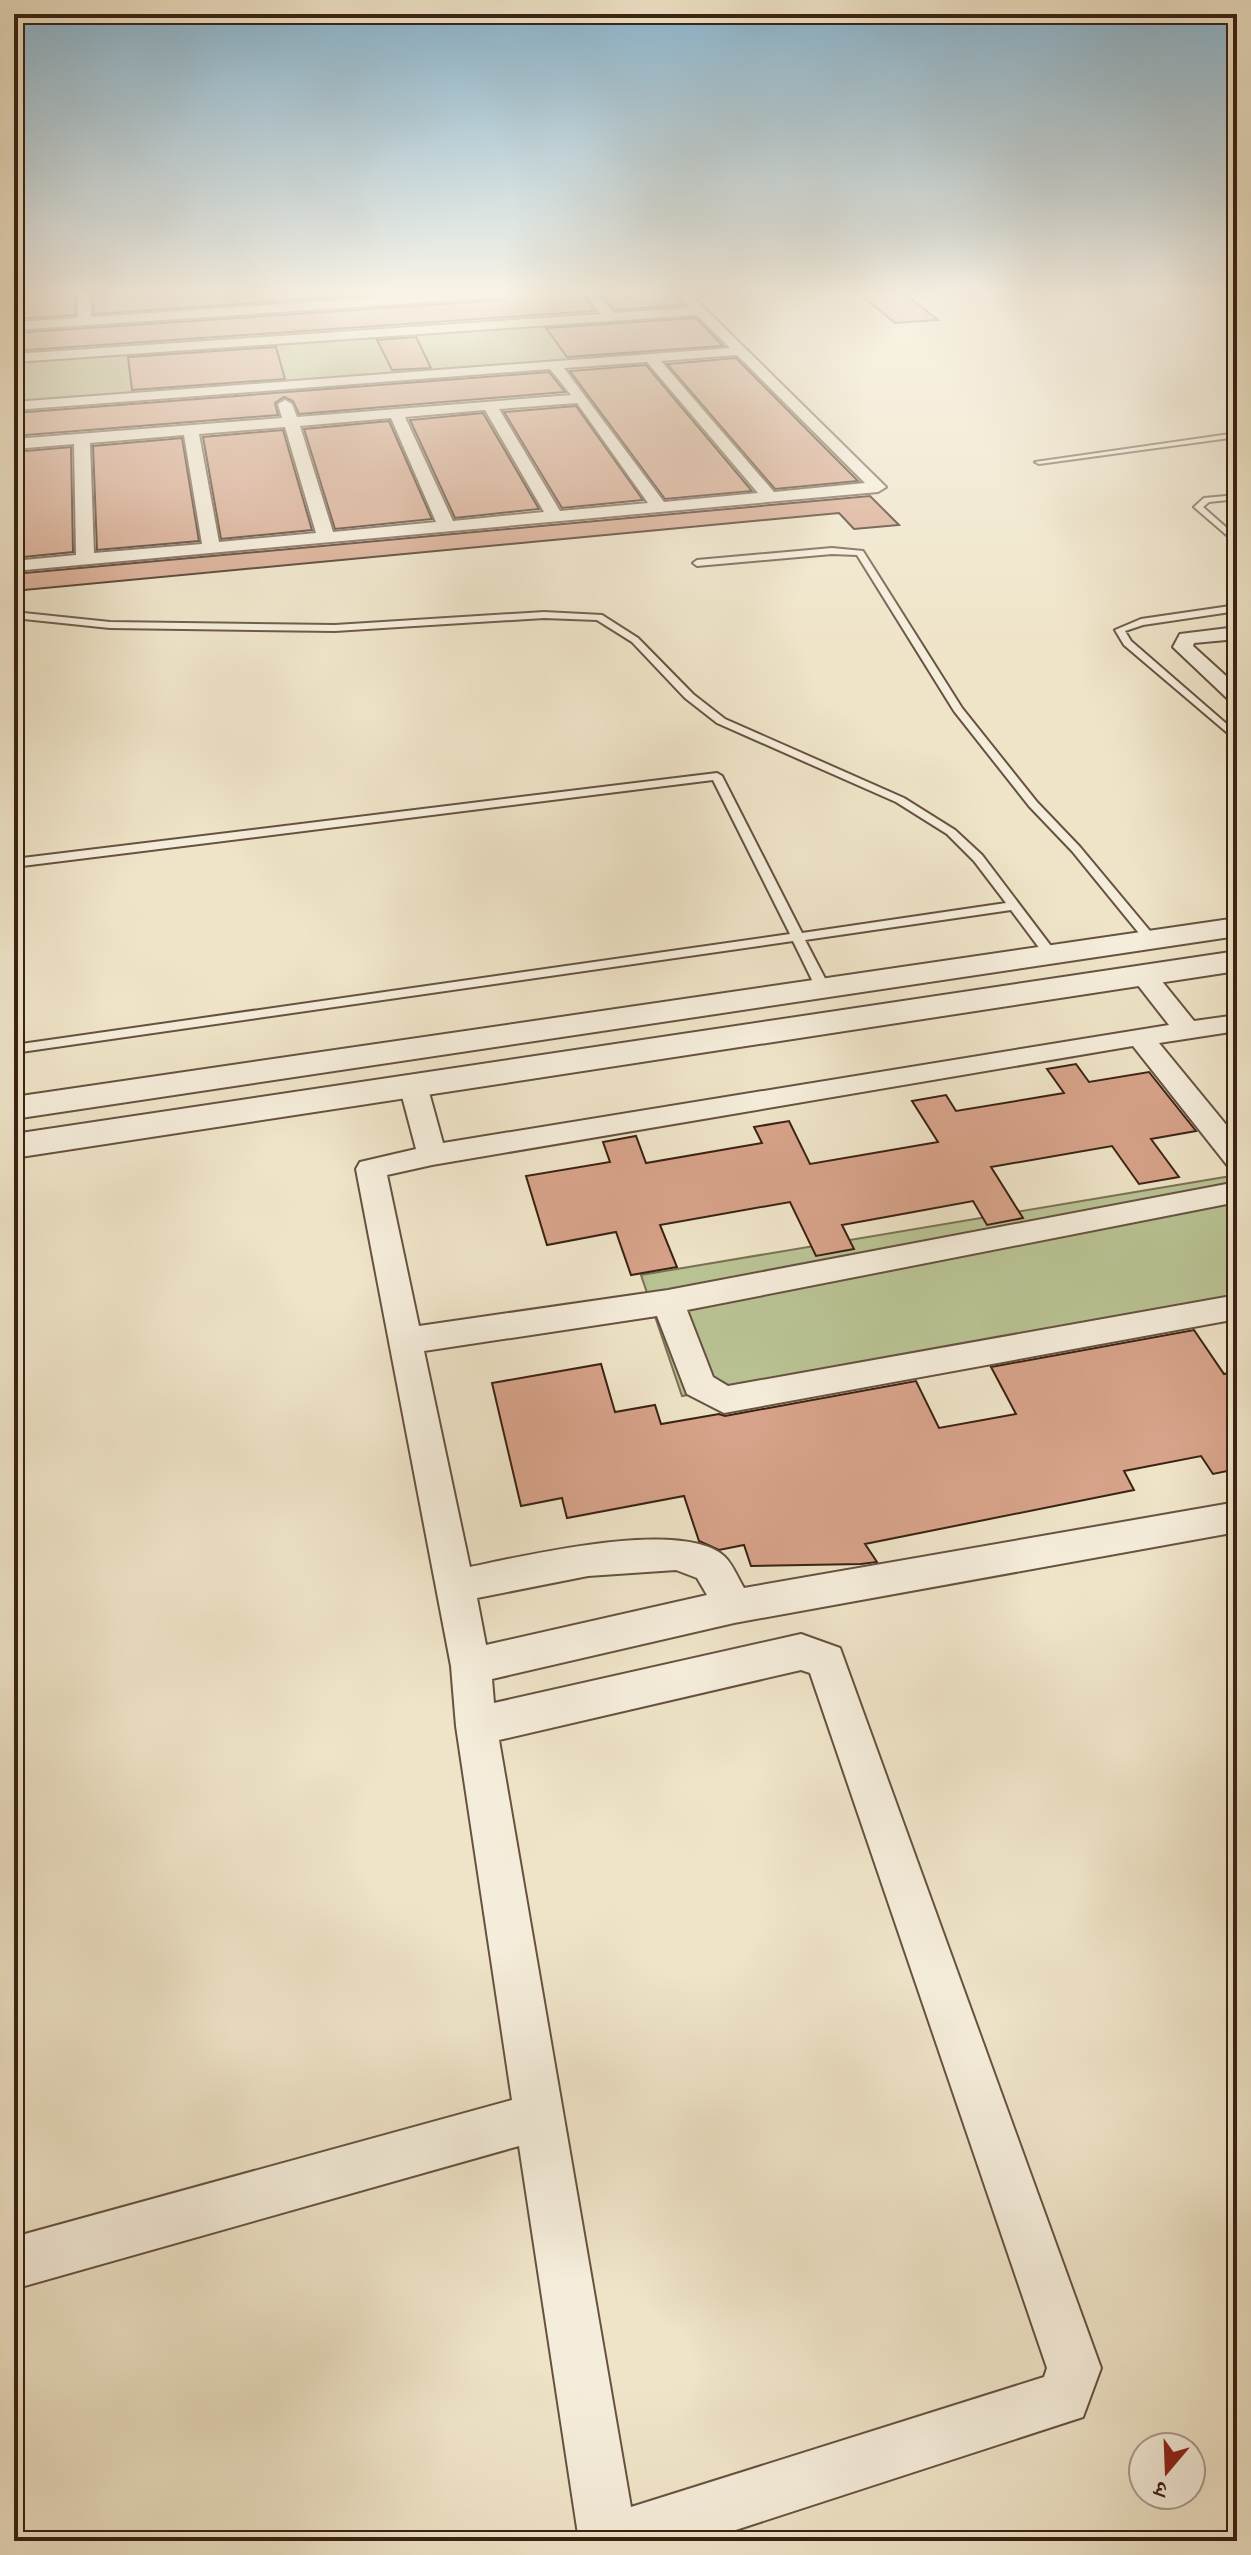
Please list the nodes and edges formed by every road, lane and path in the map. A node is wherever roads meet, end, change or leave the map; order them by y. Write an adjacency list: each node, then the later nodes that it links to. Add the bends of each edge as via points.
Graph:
1 (287, 410): 8 (street)
2 (433, 410): 7 (street)
3 (492, 410): 17 (street)
4 (590, 410): 16 (street)
5 (696, 410): 14 (street)
6 (800, 410): 14 (street, via 878,487)
7 (396, 413): 8 (street); 18 (street)
8 (291, 422): 9 (street); 19 (street)
9 (191, 430): 11 (street); 21 (street)
10 (1237, 435): 13 (lane)
11 (82, 438): 12 (street); 22 (street)
12 (14, 444)
13 (1039, 462)
14 (770, 497): 16 (street)
15 (1237, 497): 20 (lane, via 1207,500 1198,507)
16 (659, 507): 17 (street)
17 (555, 517): 18 (street)
18 (447, 527): 19 (street)
19 (326, 538): 21 (street)
20 (1237, 541)
21 (211, 548): 22 (street)
22 (85, 560): 24 (street)
23 (697, 563): 34 (lane, via 860,553 958,709)
24 (14, 566)
25 (1237, 608): 29 (lane, via 1120,630 1127,643)
26 (14, 615): 31 (lane, via 110,625 335,628 544,615 599,617 635,640 721,721 927,815 978,858)
27 (1237, 633): 28 (street, via 1187,638 1183,647)
28 (1237, 697)
29 (1237, 738)
30 (14, 863): 33 (lane, via 717,776)
31 (1014, 906): 33 (lane); 35 (lane)
32 (1237, 927): 34 (street)
33 (799, 936): 38 (lane); 42 (lane)
34 (1151, 940): 35 (street)
35 (1051, 954): 38 (street)
36 (1237, 961): 37 (street)
37 (1143, 975): 40 (street); 43 (street)
38 (823, 988): 44 (street)
39 (1237, 1023): 40 (street)
40 (1188, 1031): 41 (street)
41 (1140, 1037): 46 (street); 47 (street)
42 (14, 1049)
43 (413, 1085): 45 (street); 46 (street)
44 (14, 1108)
45 (14, 1146)
46 (432, 1155): 51 (street, via 371,1169)
47 (1237, 1158)
48 (1237, 1192): 49 (street)
49 (668, 1302): 50 (street, via 699,1385 724,1400); 51 (street)
50 (1237, 1307)
51 (405, 1341): 53 (street)
52 (1237, 1517): 54 (street)
53 (455, 1586): 54 (street, via 588,1560 678,1554 710,1567); 55 (street)
54 (734, 1606): 55 (street)
55 (471, 1666): 56 (street)
56 (476, 1726): 57 (street); 59 (street, via 801,1652 826,1661 1074,2368 1064,2398)
57 (541, 2116): 58 (street); 59 (street)
58 (14, 2263)
59 (610, 2541)

